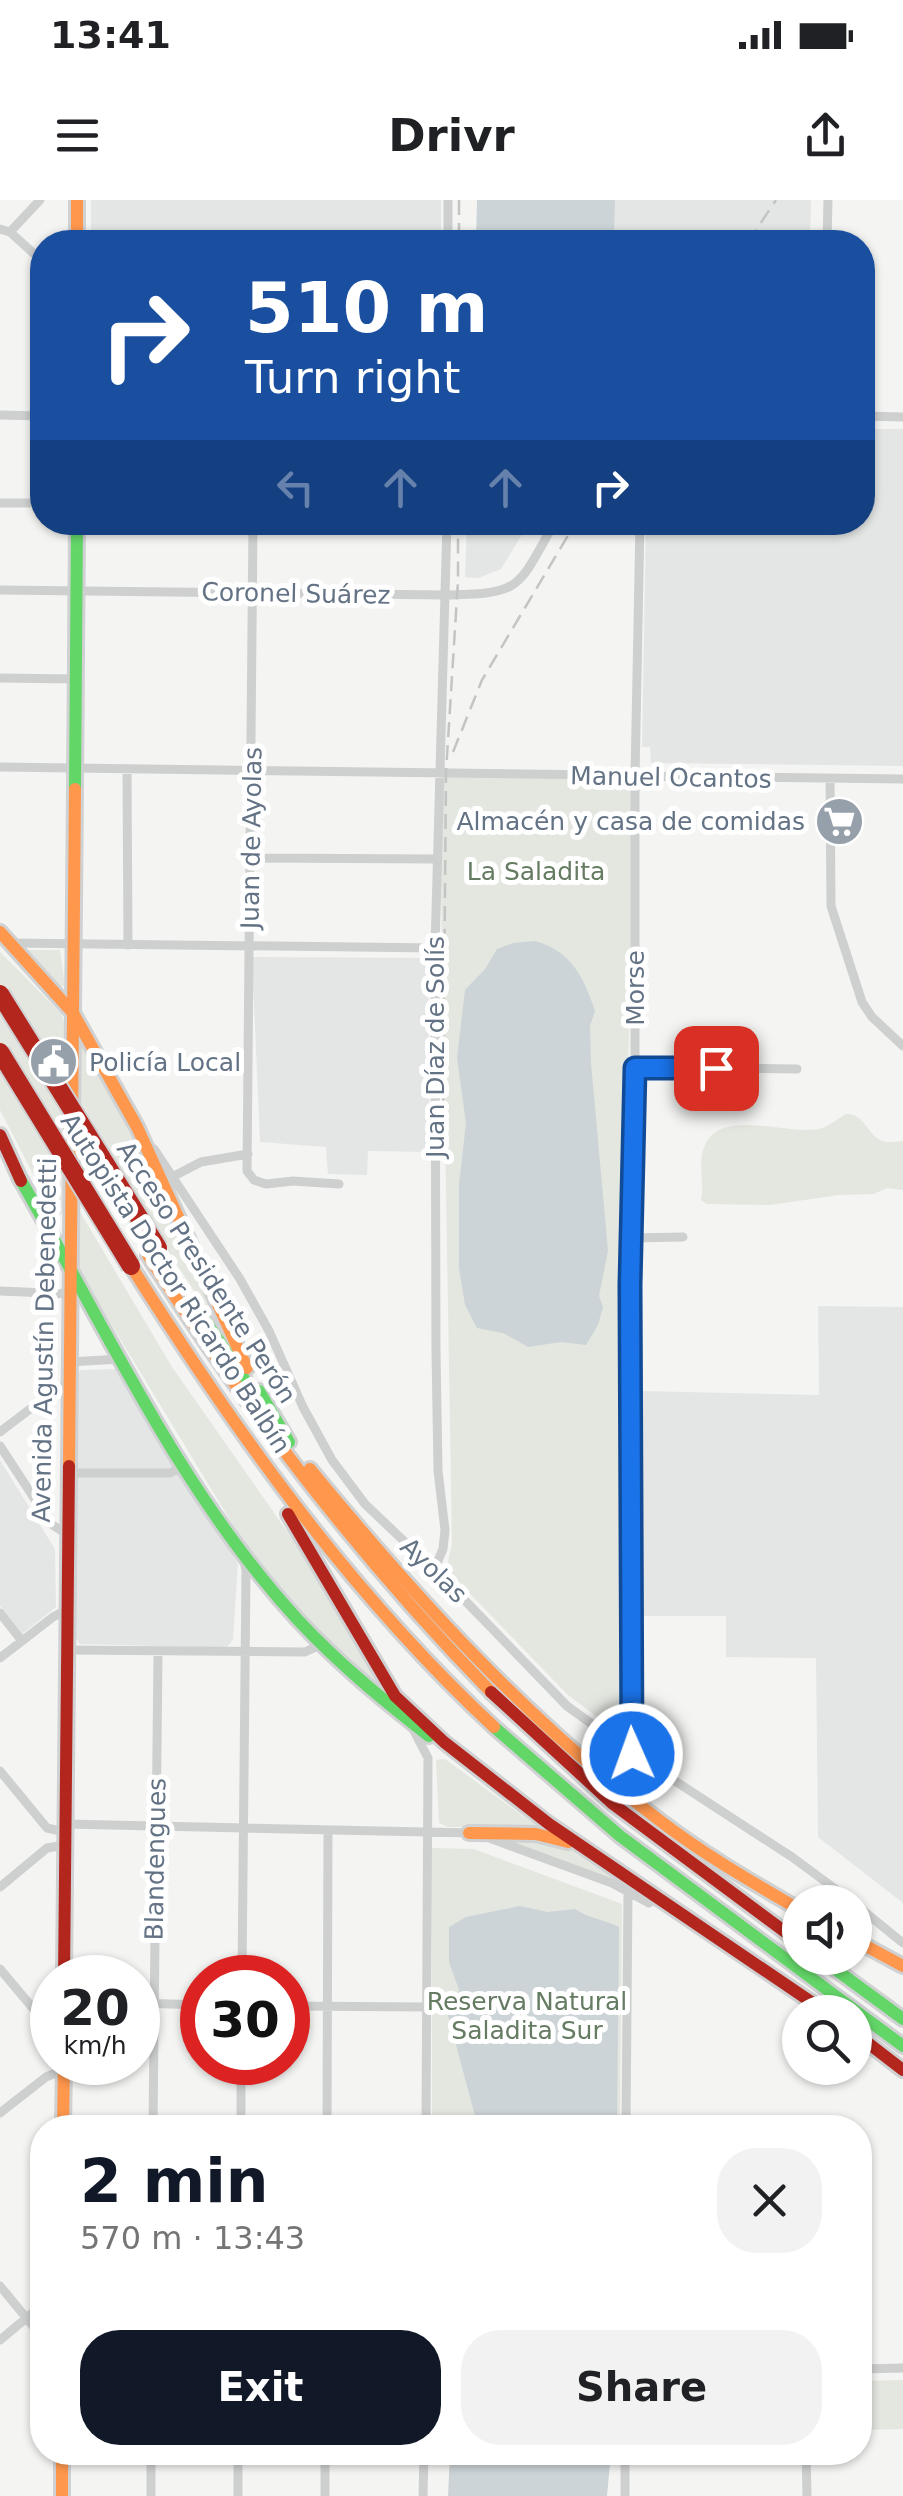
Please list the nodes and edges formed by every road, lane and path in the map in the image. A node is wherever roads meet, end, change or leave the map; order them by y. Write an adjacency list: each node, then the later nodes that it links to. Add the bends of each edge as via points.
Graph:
1 (40, 200): 5 (street)
2 (76, 200): 6 (main road)
3 (448, 200): 7 (street)
4 (828, 200): 8 (street)
5 (5, 230): 9 (street)
6 (77, 230)
7 (448, 230)
8 (827, 230)
9 (30, 251)
10 (0, 415): 11 (street)
11 (30, 416)
12 (875, 417): 13 (street)
13 (903, 418)
14 (0, 502): 15 (street)
15 (30, 502)
16 (77, 535): 22 (main road, Avenida Agustín Debenedetti)
17 (253, 535): 23 (street, Juan de Ayolas)
18 (446, 535): 24 (street, Juan Díaz de Solís)
19 (548, 535): 24 (street, Coronel Suárez, via 513,587)
20 (640, 535): 32 (street, Morse)
21 (0, 590): 22 (street, Coronel Suárez)
22 (76, 591): 23 (street, Coronel Suárez); 26 (main road, Avenida Agustín Debenedetti)
23 (253, 592): 24 (street, Coronel Suárez); 29 (street, Juan de Ayolas)
24 (444, 595): 31 (street, Juan Díaz de Solís)
25 (0, 678): 26 (street)
26 (75, 679): 28 (main road, Avenida Agustín Debenedetti)
27 (0, 768): 28 (street, Manuel Ocantos)
28 (75, 769): 30 (street, Manuel Ocantos); 38 (main road, Avenida Agustín Debenedetti)
29 (252, 769): 30 (street, Manuel Ocantos); 31 (street, Manuel Ocantos); 35 (street, Juan de Ayolas)
30 (127, 770): 39 (street)
31 (438, 771): 32 (street, Manuel Ocantos); 36 (street, Juan Díaz de Solís)
32 (635, 778): 33 (street, Manuel Ocantos); 47 (street, Morse)
33 (830, 779): 34 (street, Manuel Ocantos); 45 (street, via 831,906 862,1002)
34 (903, 780)
35 (251, 858): 36 (street); 40 (street, Juan de Ayolas)
36 (435, 859): 41 (street, Juan Díaz de Solís)
37 (6, 937): 38 (street); 43 (main road)
38 (74, 943): 39 (street); 43 (main road, Avenida Agustín Debenedetti)
39 (128, 945): 40 (street)
40 (250, 946): 41 (street); 52 (street, Juan de Ayolas)
41 (435, 948): 73 (street, Juan Díaz de Solís, via 436,1371 445,1530)
42 (0, 994): 58 (main road, Acceso Presidente Perón, bridge)
43 (73, 1012): 49 (main road); 59 (main road, Avenida Agustín Debenedetti)
44 (0, 1014): 58 (main road, Autopista Doctor Ricardo Balbín)
45 (903, 1046)
46 (0, 1052): 68 (main road, Autopista Doctor Ricardo Balbín, bridge)
47 (635, 1068): 48 (street); 57 (street, Morse)
48 (797, 1069)
49 (137, 1128): 53 (street, Ayolas); 66 (main road, via 244,1362)
50 (0, 1135): 54 (main road)
51 (0, 1146): 54 (main road)
52 (248, 1154): 53 (street, via 202,1162); 55 (street, via 247,1171 259,1182)
53 (174, 1176): 73 (street, Ayolas, via 270,1331 332,1460 365,1504)
54 (22, 1181): 59 (main road)
55 (339, 1184)
56 (683, 1236): 57 (street)
57 (631, 1238): 83 (street, Morse)
58 (153, 1252): 66 (main road, Acceso Presidente Perón); 98 (main road, Autopista Doctor Ricardo Balbín, via 222,1370 277,1445 446,1648 593,1787)
59 (70, 1265): 61 (main road, Avenida Agustín Debenedetti); 62 (main road)
60 (0, 1292): 61 (street)
61 (70, 1294): 63 (main road, Avenida Agustín Debenedetti)
62 (121, 1359): 63 (street); 69 (main road)
63 (69, 1362): 64 (main road, Avenida Agustín Debenedetti)
64 (69, 1383): 65 (street); 70 (main road, Avenida Agustín Debenedetti)
65 (0, 1432)
66 (290, 1442): 96 (main road, Acceso Presidente Perón, via 414,1595 549,1729 698,1848)
67 (0, 1446): 71 (street, via 50,1524)
68 (259, 1461): 84 (main road, via 395,1696); 114 (main road, Autopista Doctor Ricardo Balbín, via 390,1622 529,1760 648,1860)
69 (186, 1466): 70 (street, via 170,1473); 72 (main road)
70 (68, 1473): 71 (main road, Avenida Agustín Debenedetti)
71 (68, 1534): 74 (main road, Avenida Agustín Debenedetti)
72 (243, 1555): 77 (main road); 80 (street)
73 (434, 1570): 83 (street, Ayolas, via 567,1706)
74 (68, 1610): 76 (street); 78 (main road, Avenida Agustín Debenedetti)
75 (0, 1613): 76 (street)
76 (22, 1641): 81 (street)
77 (320, 1646): 80 (street); 82 (main road)
78 (67, 1650): 79 (street); 89 (main road, Avenida Agustín Debenedetti)
79 (158, 1652): 80 (street); 86 (street, Blandengues)
80 (244, 1652): 87 (street)
81 (0, 1658)
82 (410, 1724): 84 (main road); 90 (street, via 428,1758)
83 (632, 1754): 93 (street, Ayolas)
84 (468, 1764): 92 (main road)
85 (0, 1771): 89 (street)
86 (155, 1826): 87 (street); 89 (street); 102 (street, Blandengues)
87 (242, 1829): 88 (street); 103 (street)
88 (328, 1831): 90 (street); 111 (street)
89 (61, 1832): 94 (street); 101 (main road, Avenida Agustín Debenedetti)
90 (427, 1833): 91 (street); 112 (street)
91 (470, 1833): 92 (main road, via 547,1835); 95 (street)
92 (583, 1846): 108 (main road)
93 (829, 1885)
94 (0, 1887)
95 (628, 1890): 107 (street); 129 (street)
96 (782, 1899)
97 (872, 1918): 99 (street, Ayolas)
98 (782, 1930)
99 (903, 1943)
100 (872, 1949): 104 (main road)
101 (64, 1955)
102 (154, 1955)
103 (242, 1955)
104 (903, 1966)
105 (0, 1970): 109 (street)
106 (843, 1975): 113 (main road)
107 (790, 1995)
108 (801, 1995)
109 (30, 2005)
110 (310, 2007): 111 (street)
111 (328, 2007): 112 (street); 127 (street)
112 (426, 2008): 128 (street)
113 (903, 2019)
114 (903, 2046)
115 (872, 2048): 117 (main road)
116 (872, 2051): 118 (street)
117 (903, 2070)
118 (903, 2078)
119 (35, 2085): 123 (street)
120 (64, 2085): 124 (main road)
121 (153, 2085): 125 (street, Blandengues)
122 (241, 2085): 126 (street)
123 (0, 2114)
124 (63, 2115)
125 (153, 2115)
126 (241, 2115)
127 (328, 2115)
128 (426, 2115)
129 (626, 2115)
130 (0, 2286): 132 (street)
131 (30, 2315): 132 (street)
132 (26, 2318): 133 (street); 134 (street)
133 (30, 2323)
134 (0, 2340)
135 (903, 2368): 136 (street)
136 (872, 2369)
137 (62, 2465): 144 (main road)
138 (151, 2465): 145 (street)
139 (238, 2465): 146 (street)
140 (325, 2465): 147 (street)
141 (424, 2465): 148 (street)
142 (625, 2465): 149 (street)
143 (806, 2465): 150 (street)
144 (62, 2496)
145 (151, 2496)
146 (238, 2496)
147 (325, 2496)
148 (424, 2496)
149 (625, 2496)
150 (807, 2496)

